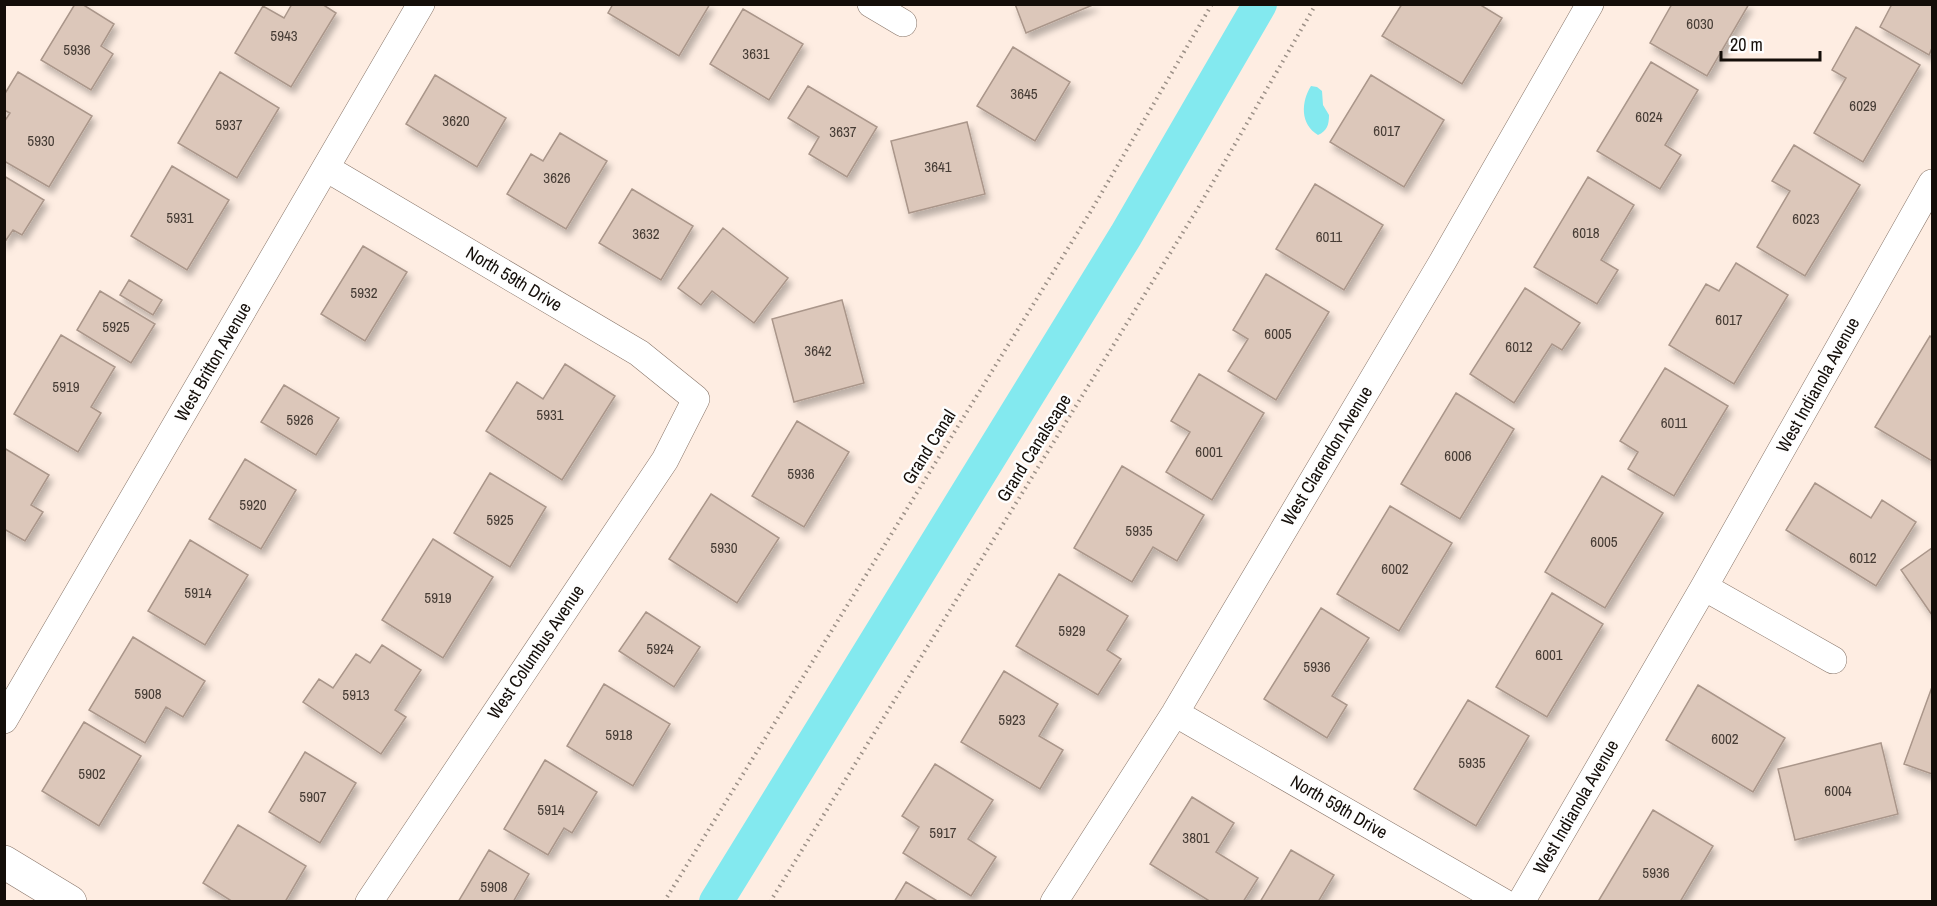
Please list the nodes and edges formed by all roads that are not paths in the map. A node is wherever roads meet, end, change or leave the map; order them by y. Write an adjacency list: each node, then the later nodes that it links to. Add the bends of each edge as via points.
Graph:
1 (421, 4): 5 (street, West Britton Avenue)
2 (871, 4): 4 (street)
3 (1590, 4): 10 (street, West Clarendon Avenue)
4 (903, 23)
5 (326, 168): 7 (street, North 59th Drive, via 639,353); 11 (street, West Britton Avenue)
6 (1932, 183): 8 (street, West Indianola Avenue)
7 (696, 399): 14 (street, West Columbus Avenue, via 665,460)
8 (1704, 587): 9 (street); 17 (street, West Indianola Avenue)
9 (1833, 660)
10 (1175, 713): 15 (street, West Clarendon Avenue); 16 (street, North 59th Drive)
11 (4, 720)
12 (4, 862): 13 (main road)
13 (70, 902)
14 (369, 902)
15 (1054, 902)
16 (1503, 902)
17 (1521, 902)

